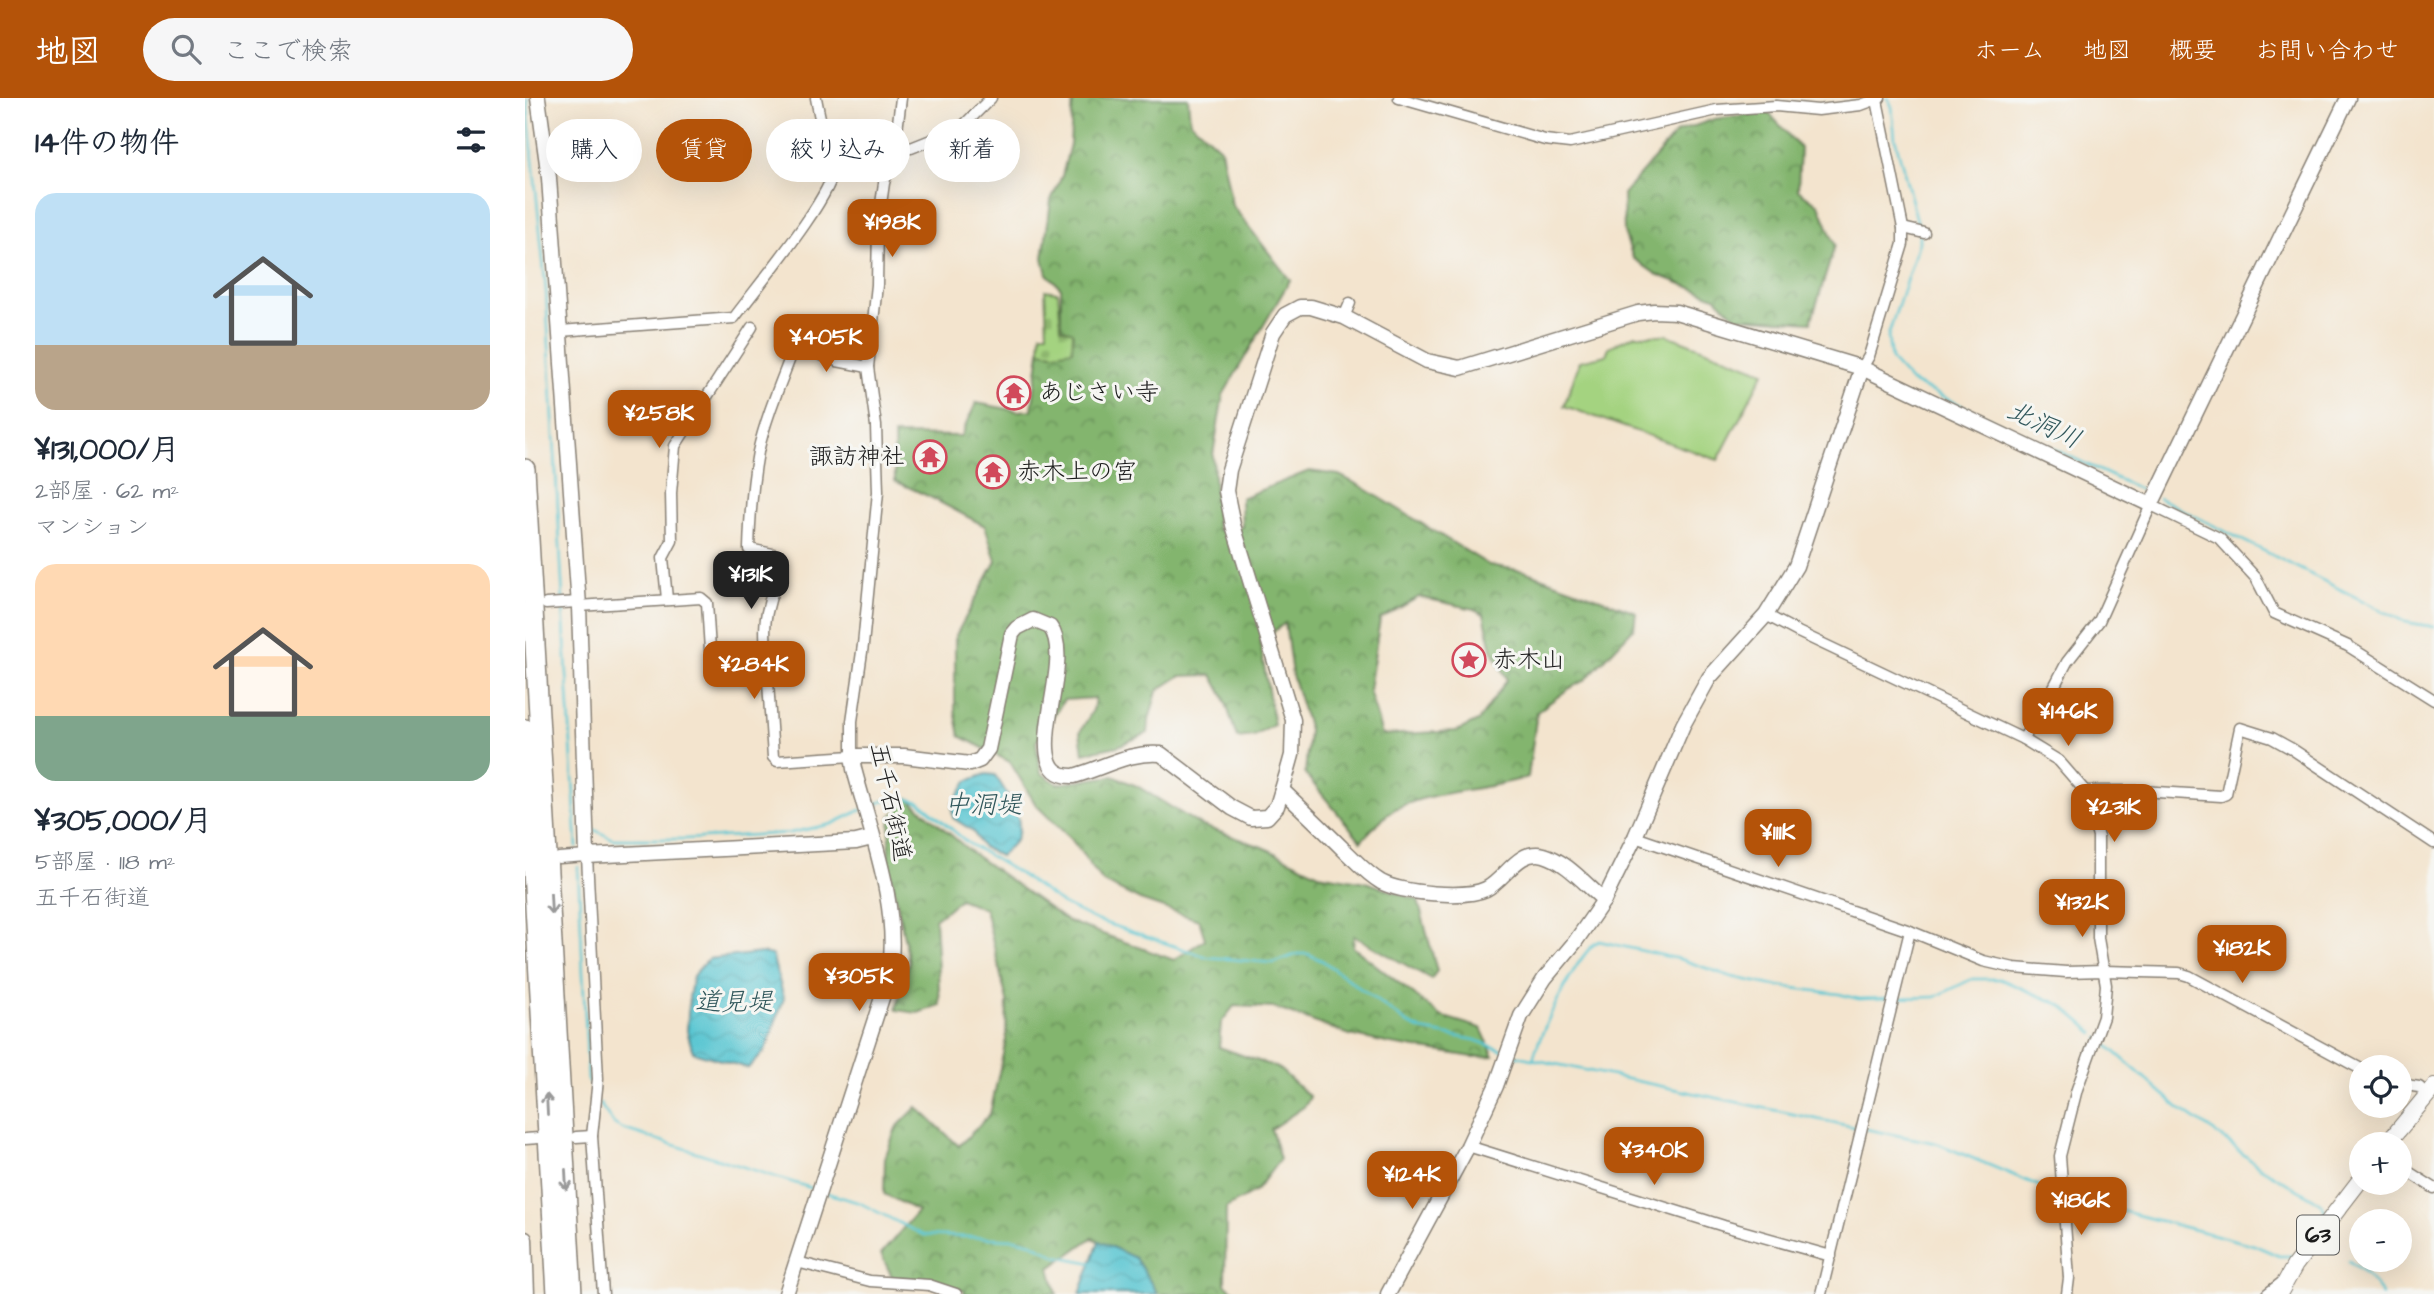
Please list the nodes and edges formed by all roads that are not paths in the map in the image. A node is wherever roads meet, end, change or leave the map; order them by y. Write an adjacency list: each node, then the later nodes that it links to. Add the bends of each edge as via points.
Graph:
1 (538, 98): 14 (street)
2 (816, 98): 14 (street, via 835,164 832,178 811,216 734,318)
3 (901, 98): 8 (street, 五千石街道)
4 (991, 98): 9 (street, via 961,128)
5 (1399, 98): 7 (street, via 1570,143 1717,110 1776,106 1818,110 1854,107)
6 (2348, 98): 18 (street)
7 (1878, 99): 16 (street, via 1913,230 1903,244)
8 (898, 119)
9 (910, 148)
10 (884, 182): 15 (street, 五千石街道)
11 (1350, 303): 12 (street)
12 (1344, 317): 16 (street, via 1427,361 1459,368 1654,311 1676,312); 28 (street, via 1300,307 1278,323 1226,491 1293,720 1292,755)
13 (752, 327): 19 (street, via 675,446 673,541 663,558)
14 (560, 331): 20 (street)
15 (868, 367): 23 (street, via 795,345 777,393 759,450 750,515 749,549 773,554 778,579 768,606); 27 (street, 五千石街道, via 878,492)
16 (1862, 368): 18 (street); 22 (street, via 1796,566)
17 (525, 469): 56 (highway, one-way to 56)
18 (2151, 505): 24 (street, via 2220,538 2256,578 2274,613 2348,646); 26 (street, via 2099,621 2067,662)
19 (667, 599): 20 (street); 23 (street, via 701,598 707,603 714,654)
20 (576, 603): 21 (street); 33 (street)
21 (552, 604)
22 (1766, 615): 26 (street); 30 (street, via 1709,678 1683,725)
23 (766, 652): 27 (street, via 773,757 777,761)
24 (2434, 700)
25 (525, 729): 55 (highway, one-way to 25)
26 (2023, 739): 29 (street, via 2059,761)
27 (852, 755): 28 (street, via 957,764 980,760 988,749 1013,634 1033,620 1050,627 1058,641 1046,749 1050,766 1057,772 1074,776 1132,755 1161,754 1251,818 1267,817); 31 (street, 五千石街道)
28 (1282, 790): 35 (street, via 1364,868 1394,887 1477,893 1518,860 1543,854)
29 (2085, 791): 32 (street, via 2226,794 2240,727 2292,749); 37 (street, via 2098,837 2098,938)
30 (1635, 837): 35 (street); 36 (street)
31 (872, 838): 33 (street); 52 (street, 五千石街道, via 891,922 893,956)
32 (2434, 843)
33 (587, 856): 34 (street); 42 (street, via 597,1087)
34 (559, 858)
35 (1604, 900): 46 (street, via 1521,1017)
36 (1910, 931): 37 (street, via 1983,961 2014,968); 51 (street)
37 (2105, 971): 38 (street, via 2189,976); 62 (street, via 2103,1017 2077,1089 2060,1156)
38 (2349, 1063)
39 (2412, 1086): 40 (street)
40 (2430, 1090): 41 (main road)
41 (2397, 1132)
42 (591, 1136): 43 (street); 57 (street)
43 (576, 1137)
44 (539, 1138): 45 (street)
45 (525, 1139)
46 (1468, 1146): 51 (street); 60 (street)
47 (2412, 1174): 48 (street)
48 (2434, 1188)
49 (2349, 1195): 53 (main road, 63)
50 (525, 1239): 54 (street)
51 (1831, 1256): 61 (street)
52 (797, 1262): 58 (street, 五千石街道); 59 (street, via 870,1281 929,1285)
53 (2282, 1287): 63 (street)
54 (527, 1294)
55 (557, 1294)
56 (572, 1294)
57 (603, 1294)
58 (786, 1294)
59 (956, 1294)
60 (1388, 1294)
61 (1821, 1294)
62 (2067, 1294)
63 (2267, 1294)

